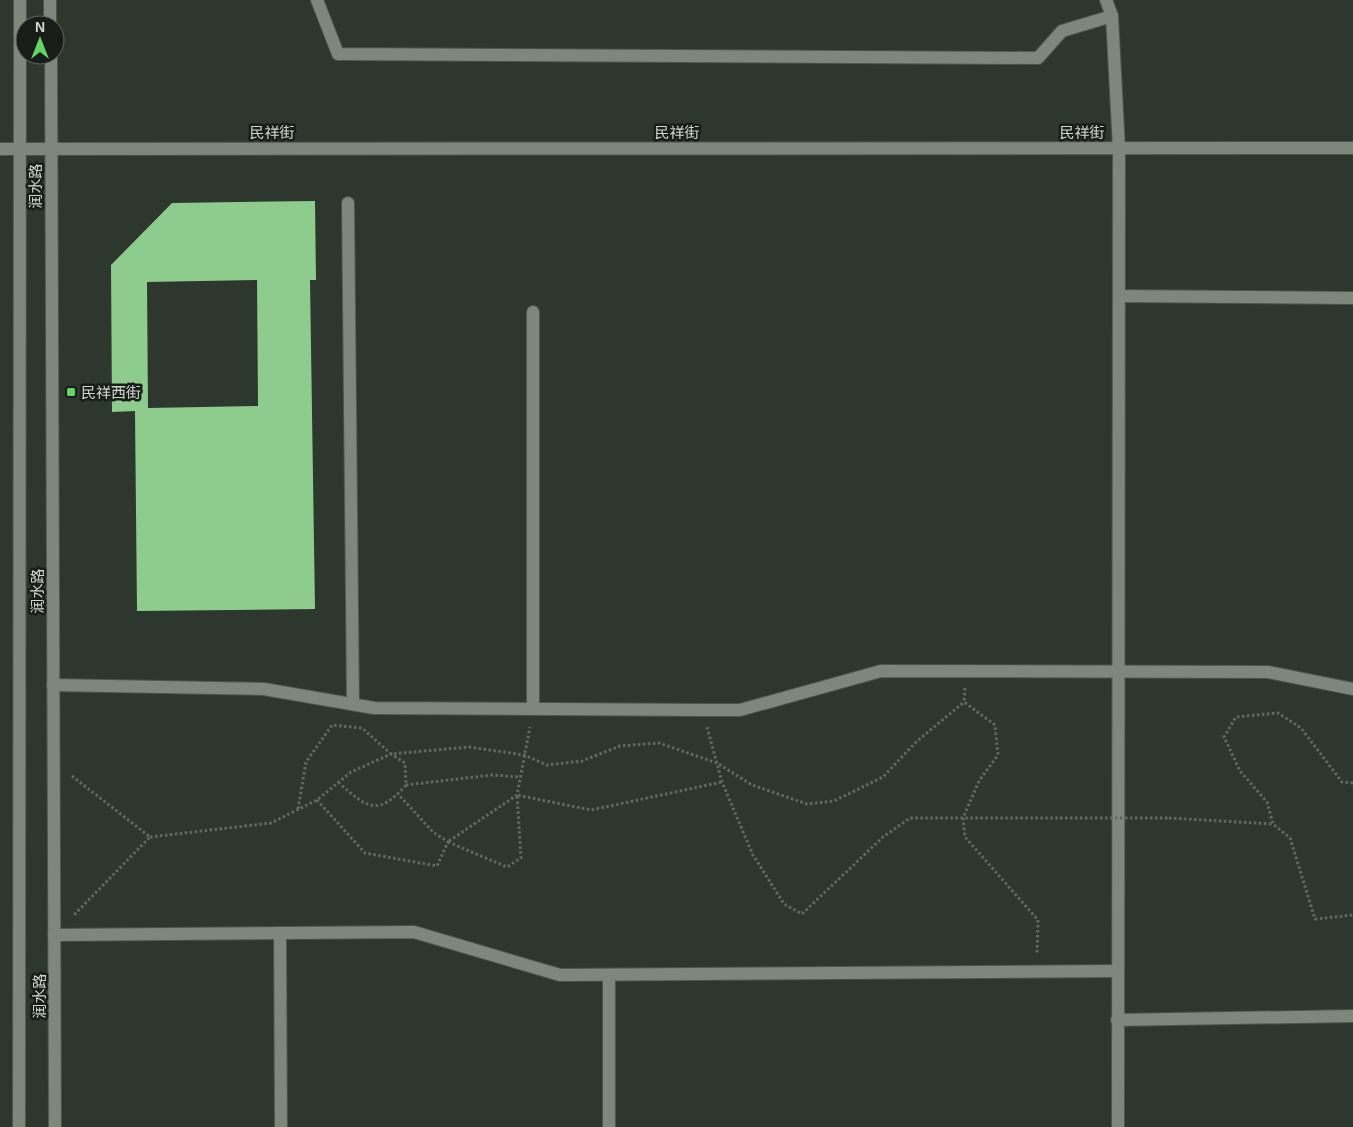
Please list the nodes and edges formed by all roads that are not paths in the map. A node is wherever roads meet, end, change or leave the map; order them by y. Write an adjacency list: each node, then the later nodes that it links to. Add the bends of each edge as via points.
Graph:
1 (20, 0): 8 (street)
2 (50, 0): 5 (street)
3 (317, 0): 6 (street, via 338,54 1038,58 1062,31)
4 (1106, 0): 6 (street)
5 (50, 15)
6 (1112, 16): 10 (street)
7 (50, 65): 9 (street, 润水路)
8 (18, 148): 9 (street, 民祥街); 12 (street, 民祥街); 28 (street)
9 (51, 148): 10 (street, 民祥街); 18 (street, 润水路)
10 (1119, 148): 11 (street, 民祥街); 14 (street)
11 (1353, 148)
12 (0, 149)
13 (348, 203): 20 (street)
14 (1119, 296): 15 (street); 17 (street)
15 (1353, 298)
16 (533, 312): 21 (street)
17 (1118, 671): 19 (street, via 1268,672); 21 (street, via 881,671 740,710); 24 (street)
18 (54, 685): 20 (street, via 264,688); 23 (street, 润水路)
19 (1353, 689)
20 (353, 704): 21 (street, via 374,708)
21 (533, 709)
22 (280, 933): 23 (street); 25 (street, via 414,932 560,975); 30 (street)
23 (54, 935): 29 (street, 润水路)
24 (1118, 971): 25 (street); 27 (street)
25 (609, 975): 31 (street)
26 (1353, 1016): 27 (street)
27 (1117, 1020): 32 (street)
28 (19, 1127)
29 (55, 1127)
30 (282, 1127)
31 (609, 1127)
32 (1118, 1127)

